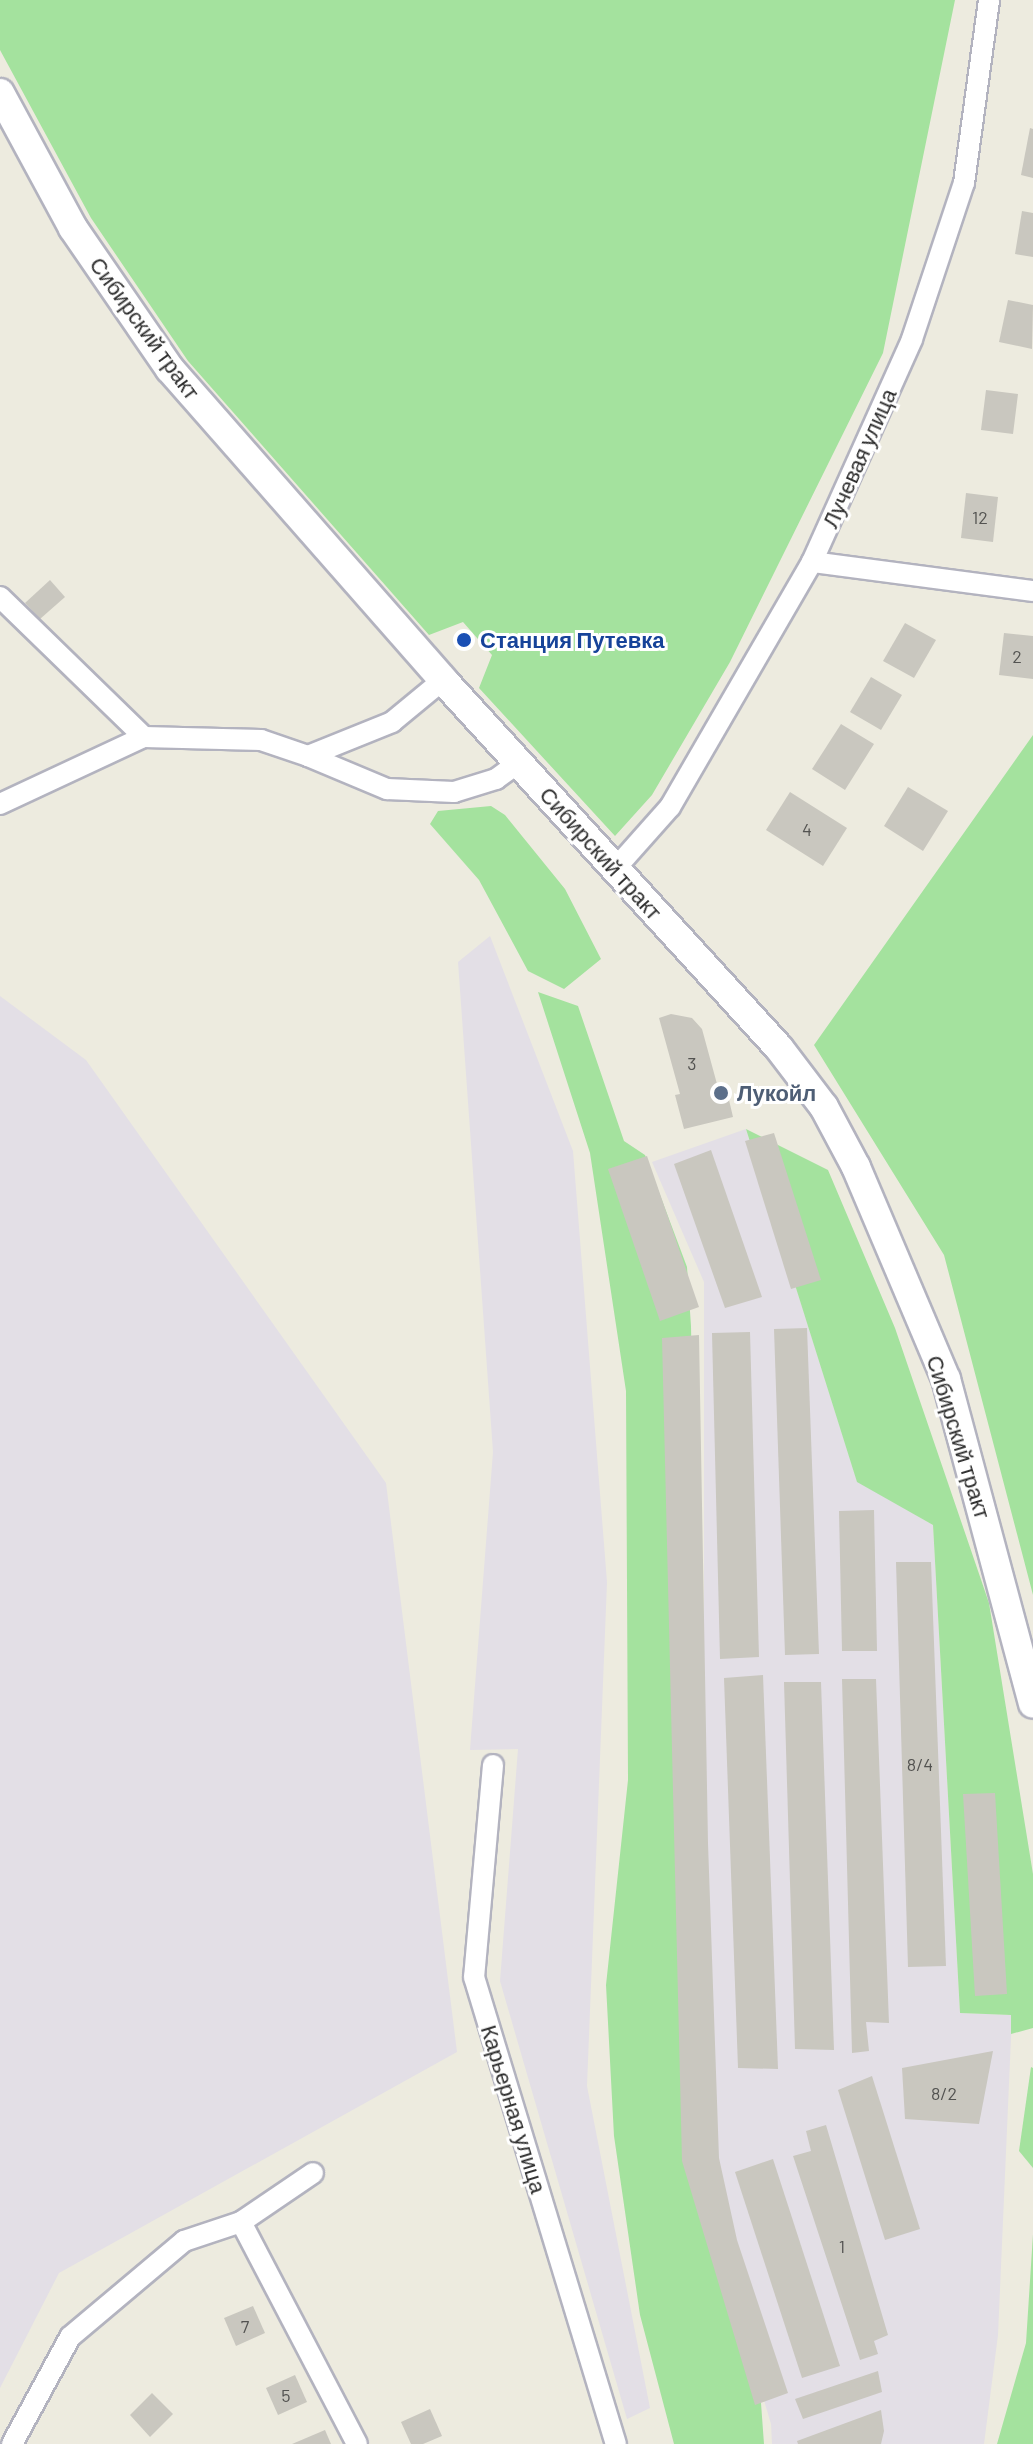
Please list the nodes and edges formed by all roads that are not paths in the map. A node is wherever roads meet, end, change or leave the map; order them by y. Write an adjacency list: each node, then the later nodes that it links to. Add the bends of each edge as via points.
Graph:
1 (989, 0): 3 (street, Лучевая улица, via 964,183 949,235 912,339)
2 (0, 93): 6 (main road, Сибирский тракт, via 73,228 170,369)
3 (812, 562): 4 (street); 11 (street, Лучевая улица, via 670,807)
4 (1033, 591)
5 (0, 597): 7 (street)
6 (443, 680): 8 (street, via 392,722); 9 (main road, Сибирский тракт)
7 (144, 737): 8 (street, via 261,740); 10 (street)
8 (308, 756): 9 (street, via 387,789 454,792 496,779)
9 (518, 763): 11 (main road, Сибирский тракт)
10 (0, 804)
11 (615, 869): 12 (main road, Сибирский тракт, via 779,1048 824,1107 856,1167 946,1379)
12 (1033, 1704)
13 (493, 1765): 18 (street, Карьерная улица, via 474,1977)
14 (313, 2173): 15 (street)
15 (241, 2222): 16 (street, via 184,2241 70,2337); 17 (street)
16 (12, 2444)
17 (357, 2444)
18 (616, 2444)

